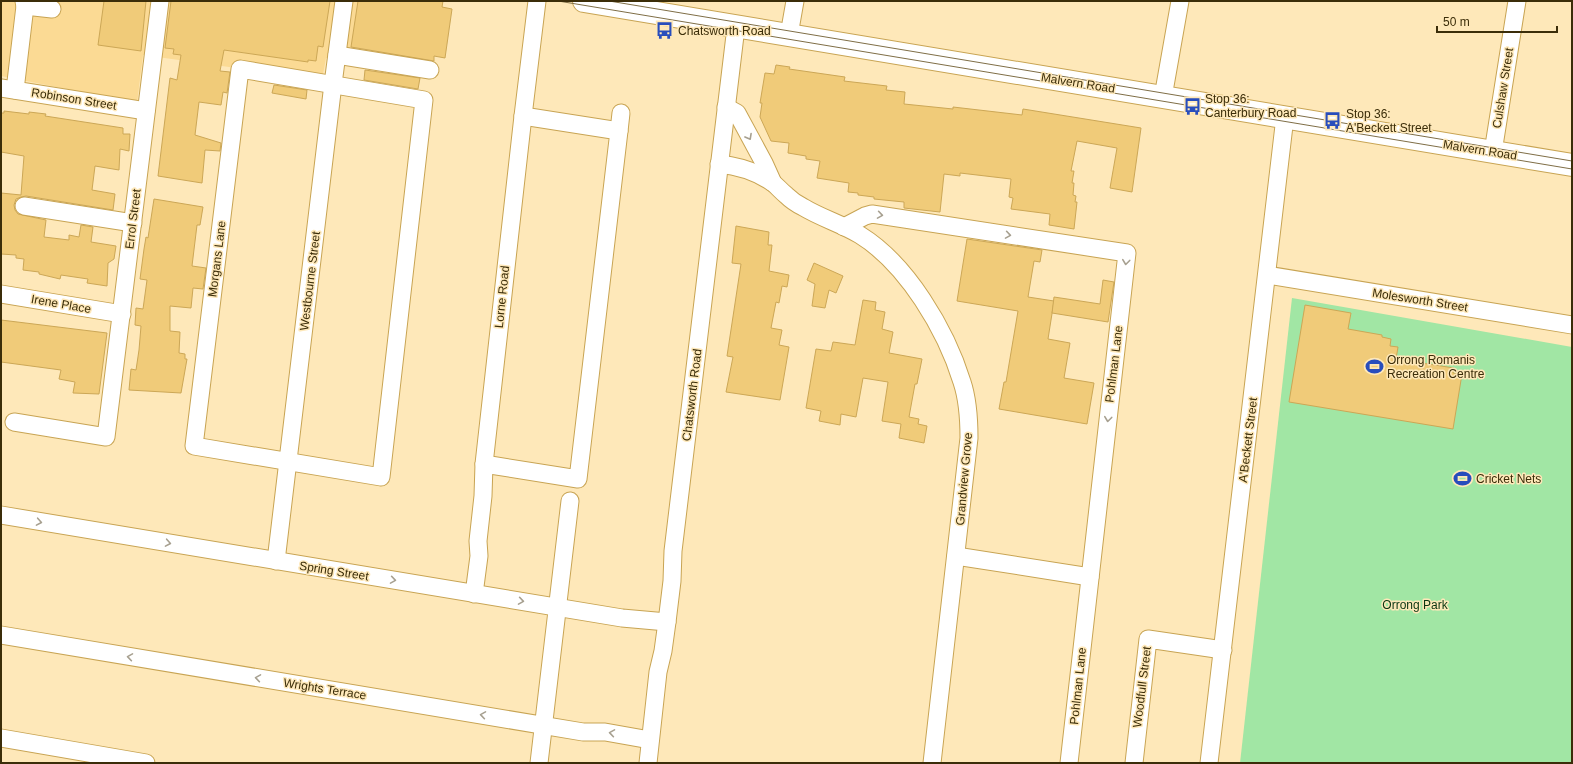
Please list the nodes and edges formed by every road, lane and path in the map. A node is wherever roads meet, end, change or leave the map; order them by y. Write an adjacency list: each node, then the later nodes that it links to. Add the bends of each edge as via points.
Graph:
1 (160, 1): 19 (street, Errol Street)
2 (344, 1): 13 (street, Westbourne Street)
3 (537, 1): 21 (street, Lorne Road)
4 (584, 1): 9 (main road, Malvern Road)
5 (795, 1): 12 (street)
6 (1180, 1): 17 (street)
7 (1517, 1): 24 (street, Culshaw Street)
8 (24, 3): 10 (street); 16 (street)
9 (656, 7): 11 (main road, Malvern Road)
10 (52, 9)
11 (736, 27): 12 (main road, Malvern Road); 18 (street, Chatsworth Road)
12 (789, 35): 17 (main road, Malvern Road)
13 (337, 55): 14 (street); 15 (street, Westbourne Street)
14 (430, 70)
15 (333, 84): 36 (street, Westbourne Street); 36 (street, via 424,100 381,477); 36 (street, Morgans Lane, via 240,69 194,439 194,446)
16 (8, 89): 19 (street, Robinson Street)
17 (1163, 97): 22 (main road, Malvern Road)
18 (726, 107): 25 (street, Chatsworth Road); 27 (street, Grandview Grove, one-way to 27, via 737,113)
19 (146, 111): 29 (street, Errol Street)
20 (621, 113): 23 (street)
21 (523, 116): 23 (street); 37 (street, Lorne Road)
22 (1285, 117): 24 (main road, Malvern Road); 31 (street, A'Beckett Street)
23 (619, 131): 37 (street, via 578,479)
24 (1494, 152): 26 (main road, Malvern Road)
25 (719, 164): 27 (street, Grandview Grove, via 745,168); 45 (street, Chatsworth Road, via 673,551)
26 (1572, 165)
27 (773, 183): 30 (street, Grandview Grove, via 804,208)
28 (24, 206): 29 (street)
29 (133, 223): 33 (street, Errol Street)
30 (844, 227): 40 (street, Grandview Grove, via 878,249 925,302 941,330 962,382 968,408 969,438); 42 (street, Pohlman Lane, one-way to 42, via 872,214 1127,253)
31 (1267, 275): 34 (street, Molesworth Street); 47 (street, A'Beckett Street)
32 (1, 294): 33 (street, Irene Place)
33 (122, 314): 35 (street, Errol Street, via 106,437)
34 (1572, 325)
35 (14, 422)
36 (288, 462): 41 (street, Westbourne Street)
37 (484, 464): 43 (street, Lorne Road, via 478,541 480,556)
38 (570, 501): 44 (street)
39 (1, 515): 41 (street, Spring Street, one-way to 41)
40 (956, 556): 42 (street); 54 (street, Grandview Grove)
41 (276, 561): 43 (street, Spring Street, one-way to 43)
42 (1090, 577): 55 (street, Pohlman Lane)
43 (474, 594): 44 (street, Spring Street, one-way to 44)
44 (558, 607): 45 (street, Spring Street, via 622,618); 48 (street)
45 (667, 622): 50 (street, Chatsworth Road)
46 (1, 635): 48 (street, Wrights Terrace, one-way to 46)
47 (1223, 650): 56 (street, Woodfull Street, via 1148,639); 57 (street, A'Beckett Street)
48 (544, 725): 50 (street, Wrights Terrace, one-way to 48); 52 (street)
49 (1, 738): 51 (street)
50 (650, 740): 53 (street, Chatsworth Road)
51 (146, 763)
52 (539, 763)
53 (648, 763)
54 (932, 763)
55 (1069, 763)
56 (1134, 763)
57 (1210, 763)

